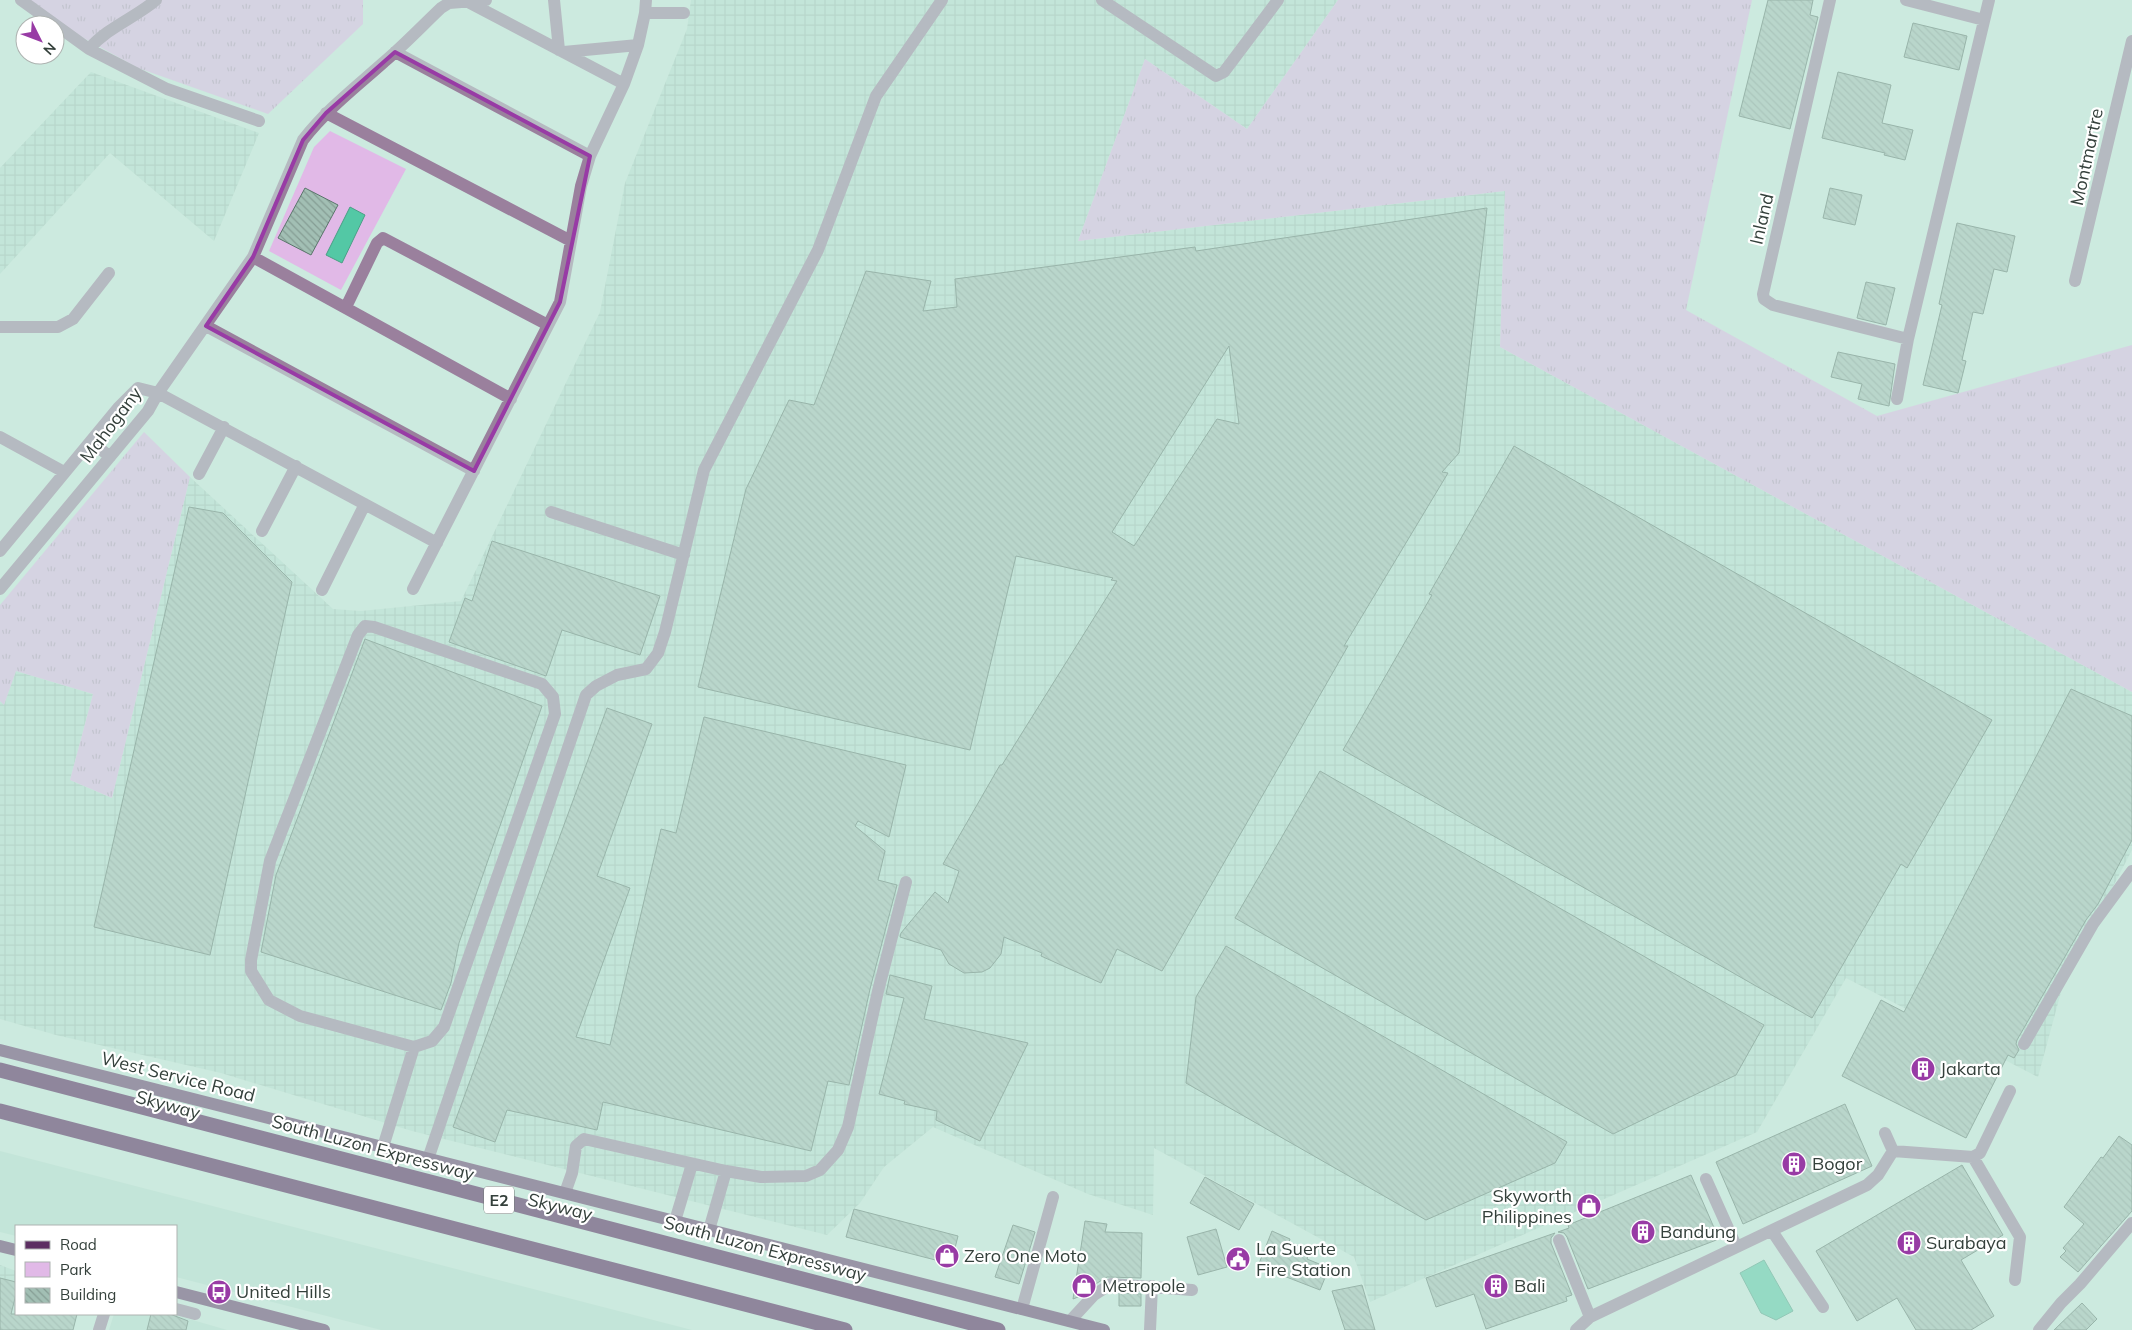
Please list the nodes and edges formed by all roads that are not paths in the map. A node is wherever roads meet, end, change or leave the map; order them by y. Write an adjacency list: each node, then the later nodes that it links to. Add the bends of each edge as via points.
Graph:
1 (20, 0): 18 (street)
2 (156, 0): 18 (street, via 118,24)
3 (486, 0): 12 (street)
4 (554, 0): 19 (street)
5 (646, 0): 13 (street)
6 (942, 0): 50 (street, via 876,96 818,250 704,470)
7 (1102, 0): 8 (street, via 1216,76 1224,72)
8 (1278, 0)
9 (1830, 0): 33 (street, Inland, via 1764,299 1774,305)
10 (1906, 0): 15 (street)
11 (1989, 0): 15 (street)
12 (468, 2): 19 (street); 20 (street, via 449,3 440,8)
13 (645, 13): 14 (street); 17 (street)
14 (684, 13)
15 (1984, 20): 33 (street)
16 (2132, 41): 28 (street, Montmartre)
17 (638, 45): 19 (street); 21 (street)
18 (89, 49): 23 (street, via 167,89)
19 (561, 51): 21 (street)
20 (395, 52): 22 (street); 24 (street)
21 (624, 84): 24 (street)
22 (326, 113): 25 (street); 26 (street, via 303,140)
23 (259, 121)
24 (590, 156): 25 (street, via 580,186)
25 (571, 241): 30 (street, via 560,302)
26 (253, 257): 29 (street); 31 (street)
27 (109, 273): 32 (street, via 73,319 58,327)
28 (2075, 281)
29 (346, 307): 30 (street, via 377,243 383,238); 35 (street)
30 (548, 325): 35 (street)
31 (206, 326): 34 (street); 42 (street)
32 (0, 327)
33 (1908, 339): 36 (street)
34 (158, 393): 37 (street); 39 (street, Mahogany, via 143,387 134,391); 40 (street, Mahogany, via 148,411)
35 (511, 398): 42 (street)
36 (1896, 399)
37 (224, 427): 41 (street); 44 (street)
38 (0, 436): 43 (street)
39 (91, 441): 40 (street); 43 (street, Mahogany)
40 (110, 457): 51 (street, Mahogany)
41 (296, 466): 45 (street); 47 (street)
42 (474, 471): 48 (street)
43 (64, 472): 49 (street, Mahogany)
44 (199, 474)
45 (365, 504): 48 (street); 52 (street)
46 (551, 512): 50 (street)
47 (262, 530)
48 (438, 543): 53 (street)
49 (0, 551)
50 (684, 555): 68 (street, via 658,653 646,668 617,675 586,695)
51 (0, 589)
52 (322, 590)
53 (413, 590)
54 (2132, 871): 56 (street, via 2094,924)
55 (906, 882): 70 (street, via 848,1127 838,1150 820,1170 806,1176 761,1177)
56 (2024, 1044)
57 (414, 1047): 57 (street, via 300,1016 269,1000 251,971 270,861 358,635 365,626 542,684 553,697 554,714 444,1027 432,1041); 65 (street)
58 (0, 1050): 65 (main road, West Service Road)
59 (0, 1070): 98 (highway, South Luzon Expressway / E2)
60 (0, 1080): 97 (highway, Skyway / E2)
61 (2010, 1091): 67 (street, via 1980,1153)
62 (0, 1111): 96 (highway, E2)
63 (0, 1118): 95 (highway)
64 (1885, 1133): 66 (street)
65 (383, 1147): 68 (main road, West Service Road)
66 (1893, 1150): 67 (street); 77 (street, via 1878,1176 1867,1185)
67 (1973, 1157): 82 (street, via 2020,1237)
68 (428, 1159): 72 (main road, West Service Road)
69 (692, 1164): 70 (street); 72 (street, via 584,1139 576,1146); 74 (street)
70 (726, 1171): 76 (street)
71 (1706, 1179): 80 (street)
72 (565, 1193): 74 (main road, West Service Road)
73 (1053, 1197): 88 (street)
74 (675, 1221): 76 (main road, West Service Road)
75 (2132, 1223): 102 (street)
76 (709, 1230): 88 (main road, West Service Road)
77 (1772, 1231): 80 (street); 86 (street)
78 (1559, 1240): 91 (street)
79 (0, 1246): 81 (main road)
80 (1736, 1246): 91 (street)
81 (15, 1250)
82 (2015, 1280)
83 (1152, 1286): 84 (street); 92 (street, via 1111,1284 1094,1295); 100 (street)
84 (1192, 1290)
85 (178, 1293): 94 (main road)
86 (1824, 1307)
87 (178, 1309): 89 (street)
88 (1022, 1309): 92 (main road, West Service Road)
89 (195, 1314)
90 (104, 1315): 93 (street)
91 (1590, 1317): 101 (street)
92 (1070, 1321): 99 (main road, West Service Road)
93 (99, 1330)
94 (324, 1330)
95 (832, 1330)
96 (845, 1330)
97 (966, 1330)
98 (998, 1330)
99 (1104, 1330)
100 (1150, 1330)
101 (1576, 1330)
102 (2039, 1330)

